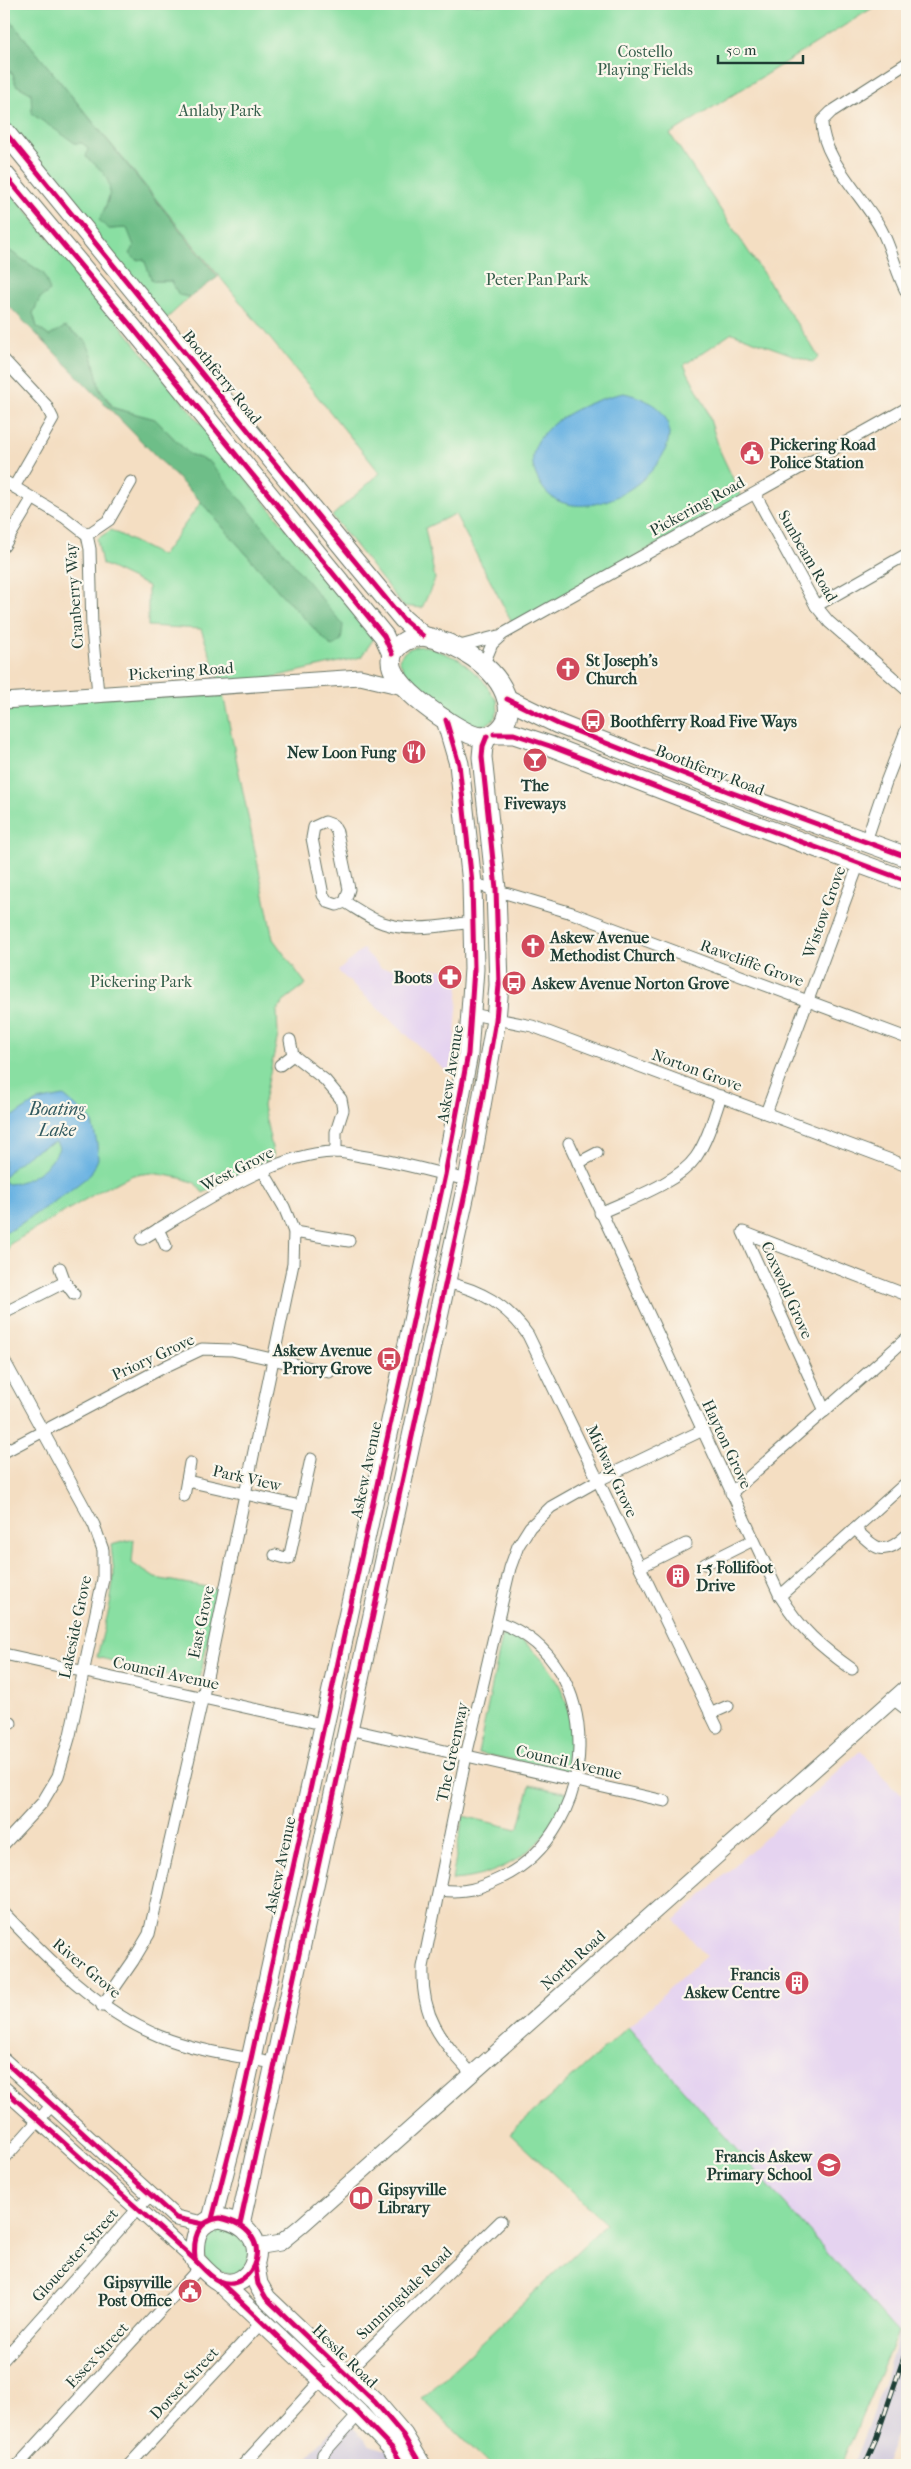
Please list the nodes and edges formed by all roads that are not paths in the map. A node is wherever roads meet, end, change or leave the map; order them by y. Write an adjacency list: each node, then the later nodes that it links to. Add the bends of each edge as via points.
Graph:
1 (907, 64): 4 (street, via 822,121 822,135 881,229)
2 (4, 131): 16 (main road, Boothferry Road, via 353,559 403,619)
3 (4, 174): 18 (main road, via 384,636)
4 (907, 293)
5 (4, 360): 8 (street, via 46,405 53,419)
6 (907, 408): 9 (street, Pickering Road)
7 (131, 482): 11 (street, via 109,520)
8 (9, 484): 10 (street, Cranberry Way)
9 (754, 494): 14 (street, Sunbeam Road); 15 (street, Pickering Road)
10 (32, 499): 11 (street, Cranberry Way); 12 (street)
11 (87, 535): 23 (street, Cranberry Way)
12 (4, 546)
13 (907, 554): 14 (street)
14 (816, 606): 22 (street, Sunbeam Road, via 829,622)
15 (503, 634): 17 (street, Pickering Road); 19 (street, Pickering Road, via 492,644)
16 (423, 636): 17 (main road); 18 (main road, via 414,636 404,642)
17 (456, 647): 19 (main road)
18 (392, 658): 20 (street, Pickering Road, via 376,671); 21 (main road, via 394,674)
19 (483, 666): 24 (main road, via 500,685)
20 (360, 676): 21 (street, Pickering Road); 23 (street, Pickering Road)
21 (403, 687): 26 (main road)
22 (907, 690)
23 (98, 694): 25 (street, Pickering Road)
24 (507, 699): 28 (main road, via 508,715 500,731); 29 (main road, Boothferry Road, via 558,724 721,789)
25 (4, 701)
26 (446, 720): 28 (main road, via 472,735); 33 (main road, Askew Avenue, via 459,764)
27 (907, 728): 29 (street)
28 (490, 735): 31 (main road, via 514,734 550,746); 34 (main road, via 483,746 482,757)
29 (866, 841): 30 (main road, Boothferry Road)
30 (907, 857)
31 (859, 863): 32 (main road); 37 (street, Wistow Grove)
32 (907, 881)
33 (472, 883): 34 (street, Rawcliffe Grove); 36 (main road, Askew Avenue)
34 (496, 889): 37 (street, Rawcliffe Grove, via 572,913); 39 (main road)
35 (345, 902): 35 (street, via 332,905 323,895 312,834 314,827 322,822 333,825 337,832 349,889); 36 (street, via 392,926 418,928)
36 (474, 922): 38 (main road, Askew Avenue)
37 (807, 1001): 40 (street, Rawcliffe Grove); 45 (street, Wistow Grove)
38 (472, 1014): 39 (street, Norton Grove); 52 (main road, Askew Avenue, via 468,1054)
39 (496, 1020): 44 (street, Norton Grove, via 532,1026); 53 (main road)
40 (907, 1038)
41 (290, 1040): 42 (street)
42 (293, 1055): 43 (street); 47 (street, via 325,1080 341,1099 343,1110 336,1132)
43 (280, 1065)
44 (721, 1096): 45 (street, Norton Grove); 54 (street, via 707,1136 683,1172)
45 (766, 1113): 50 (street, Norton Grove)
46 (569, 1143): 49 (street, Hayton Grove)
47 (336, 1152): 51 (street, West Grove, via 294,1159); 52 (street, West Grove, via 378,1158)
48 (597, 1153): 49 (street)
49 (578, 1163): 54 (street, Hayton Grove)
50 (907, 1166)
51 (263, 1171): 55 (street, West Grove); 56 (street, East Grove)
52 (445, 1175): 53 (street, West Grove); 70 (main road, Askew Avenue)
53 (468, 1180): 62 (main road)
54 (600, 1213): 73 (street, Hayton Grove)
55 (158, 1229): 57 (street, West Grove); 59 (street)
56 (294, 1232): 58 (street); 68 (street, East Grove, via 294,1264)
57 (142, 1239)
58 (349, 1241)
59 (166, 1246)
60 (60, 1268): 61 (street)
61 (66, 1282): 63 (street); 65 (street)
62 (445, 1282): 71 (main road); 79 (street, Midway Grove, via 490,1298 517,1320 540,1355)
63 (74, 1294)
64 (907, 1295): 72 (street, Coxwold Grove, via 743,1232)
65 (4, 1313)
66 (907, 1338): 72 (street)
67 (4, 1360): 74 (street, Lakeside Grove)
68 (274, 1360): 69 (street, Priory Grove); 74 (street, Priory Grove, via 232,1350 202,1349); 81 (street, East Grove)
69 (329, 1372)
70 (397, 1388): 71 (main road); 103 (main road, Askew Avenue)
71 (419, 1394): 105 (main road)
72 (825, 1412): 82 (street)
73 (703, 1430): 79 (street, The Greenway); 82 (street, Hayton Grove)
74 (43, 1432): 75 (street, Priory Grove); 96 (street, Lakeside Grove, via 94,1525 103,1550 103,1579)
75 (4, 1452)
76 (311, 1459): 84 (street, Park View)
77 (190, 1463): 78 (street, Park View)
78 (187, 1481): 81 (street, Park View); 83 (street, Park View)
79 (597, 1481): 91 (street, Midway Grove); 93 (street, The Greenway, via 564,1498 530,1527 510,1568)
80 (907, 1482): 85 (street)
81 (245, 1493): 84 (street, Park View); 98 (street, East Grove)
82 (732, 1493): 88 (street, Hayton Grove)
83 (184, 1496)
84 (300, 1506): 89 (street, Park View, via 289,1559)
85 (855, 1529): 87 (street, via 882,1550 893,1548); 92 (street)
86 (680, 1532): 91 (street, via 687,1547)
87 (907, 1535)
88 (753, 1540): 90 (street); 92 (street, Hayton Grove)
89 (275, 1556)
90 (705, 1564)
91 (640, 1567): 102 (street, Midway Grove)
92 (780, 1596): 95 (street, Hayton Grove, via 814,1641)
93 (498, 1622): 106 (street, The Greenway); 107 (street, via 522,1633 547,1656 568,1689 580,1743)
94 (4, 1655): 96 (street, Council Avenue)
95 (852, 1669)
96 (82, 1672): 98 (street, Council Avenue); 109 (street, Lakeside Grove, via 58,1776 42,1803)
97 (907, 1687): 99 (street, North Road)
98 (203, 1696): 103 (street, Council Avenue); 112 (street, East Grove, via 149,1934)
99 (893, 1700): 101 (street); 116 (street, North Road)
100 (728, 1706): 102 (street)
101 (907, 1710)
102 (710, 1714): 104 (street, Midway Grove)
103 (322, 1724): 113 (main road, Askew Avenue)
104 (717, 1728)
105 (348, 1729): 106 (street, Council Avenue); 115 (main road)
106 (466, 1756): 107 (street, Council Avenue); 110 (street, The Greenway)
107 (577, 1780): 108 (street, Council Avenue); 110 (street, via 559,1825 526,1862 477,1890)
108 (665, 1801)
109 (4, 1844)
110 (440, 1890): 116 (street, The Greenway, via 423,1967 423,1991 434,2029)
111 (4, 1913): 112 (street, River Grove)
112 (102, 2006): 113 (street, River Grove, via 158,2036 196,2048)
113 (250, 2058): 115 (street, River Grove); 123 (main road, Askew Avenue)
114 (4, 2061): 118 (street)
115 (274, 2063): 125 (main road)
116 (472, 2074): 126 (street, North Road, via 287,2238 280,2243)
117 (4, 2089): 119 (street)
118 (52, 2106): 119 (street); 121 (street)
119 (39, 2121): 120 (street); 122 (street)
120 (4, 2159)
121 (150, 2195): 122 (street, Gloucester Street); 123 (street, via 176,2218 190,2223)
122 (138, 2209): 127 (street); 131 (street, Gloucester Street)
123 (208, 2221): 125 (main road, via 220,2218); 127 (main road, via 194,2238)
124 (501, 2221): 132 (street, Sunningdale Road)
125 (240, 2224): 126 (main road, via 250,2233)
126 (257, 2247): 128 (main road)
127 (198, 2263): 129 (main road); 135 (street, Essex Street)
128 (255, 2266): 129 (main road, via 239,2279); 132 (main road, Hessle Road, via 258,2284 266,2298)
129 (219, 2281): 130 (main road, Hessle Road)
130 (262, 2322): 133 (main road, Hessle Road); 136 (street, Dorset Street)
131 (4, 2359)
132 (340, 2368): 133 (street, Sunningdale Road); 140 (main road, Hessle Road, via 403,2435)
133 (326, 2384): 134 (main road, Hessle Road); 137 (street, Sunningdale Road)
134 (359, 2414): 138 (street, via 323,2454); 139 (main road, Hessle Road, via 392,2448)
135 (18, 2465)
136 (129, 2465)
137 (243, 2465)
138 (321, 2465)
139 (403, 2465)
140 (421, 2465)

